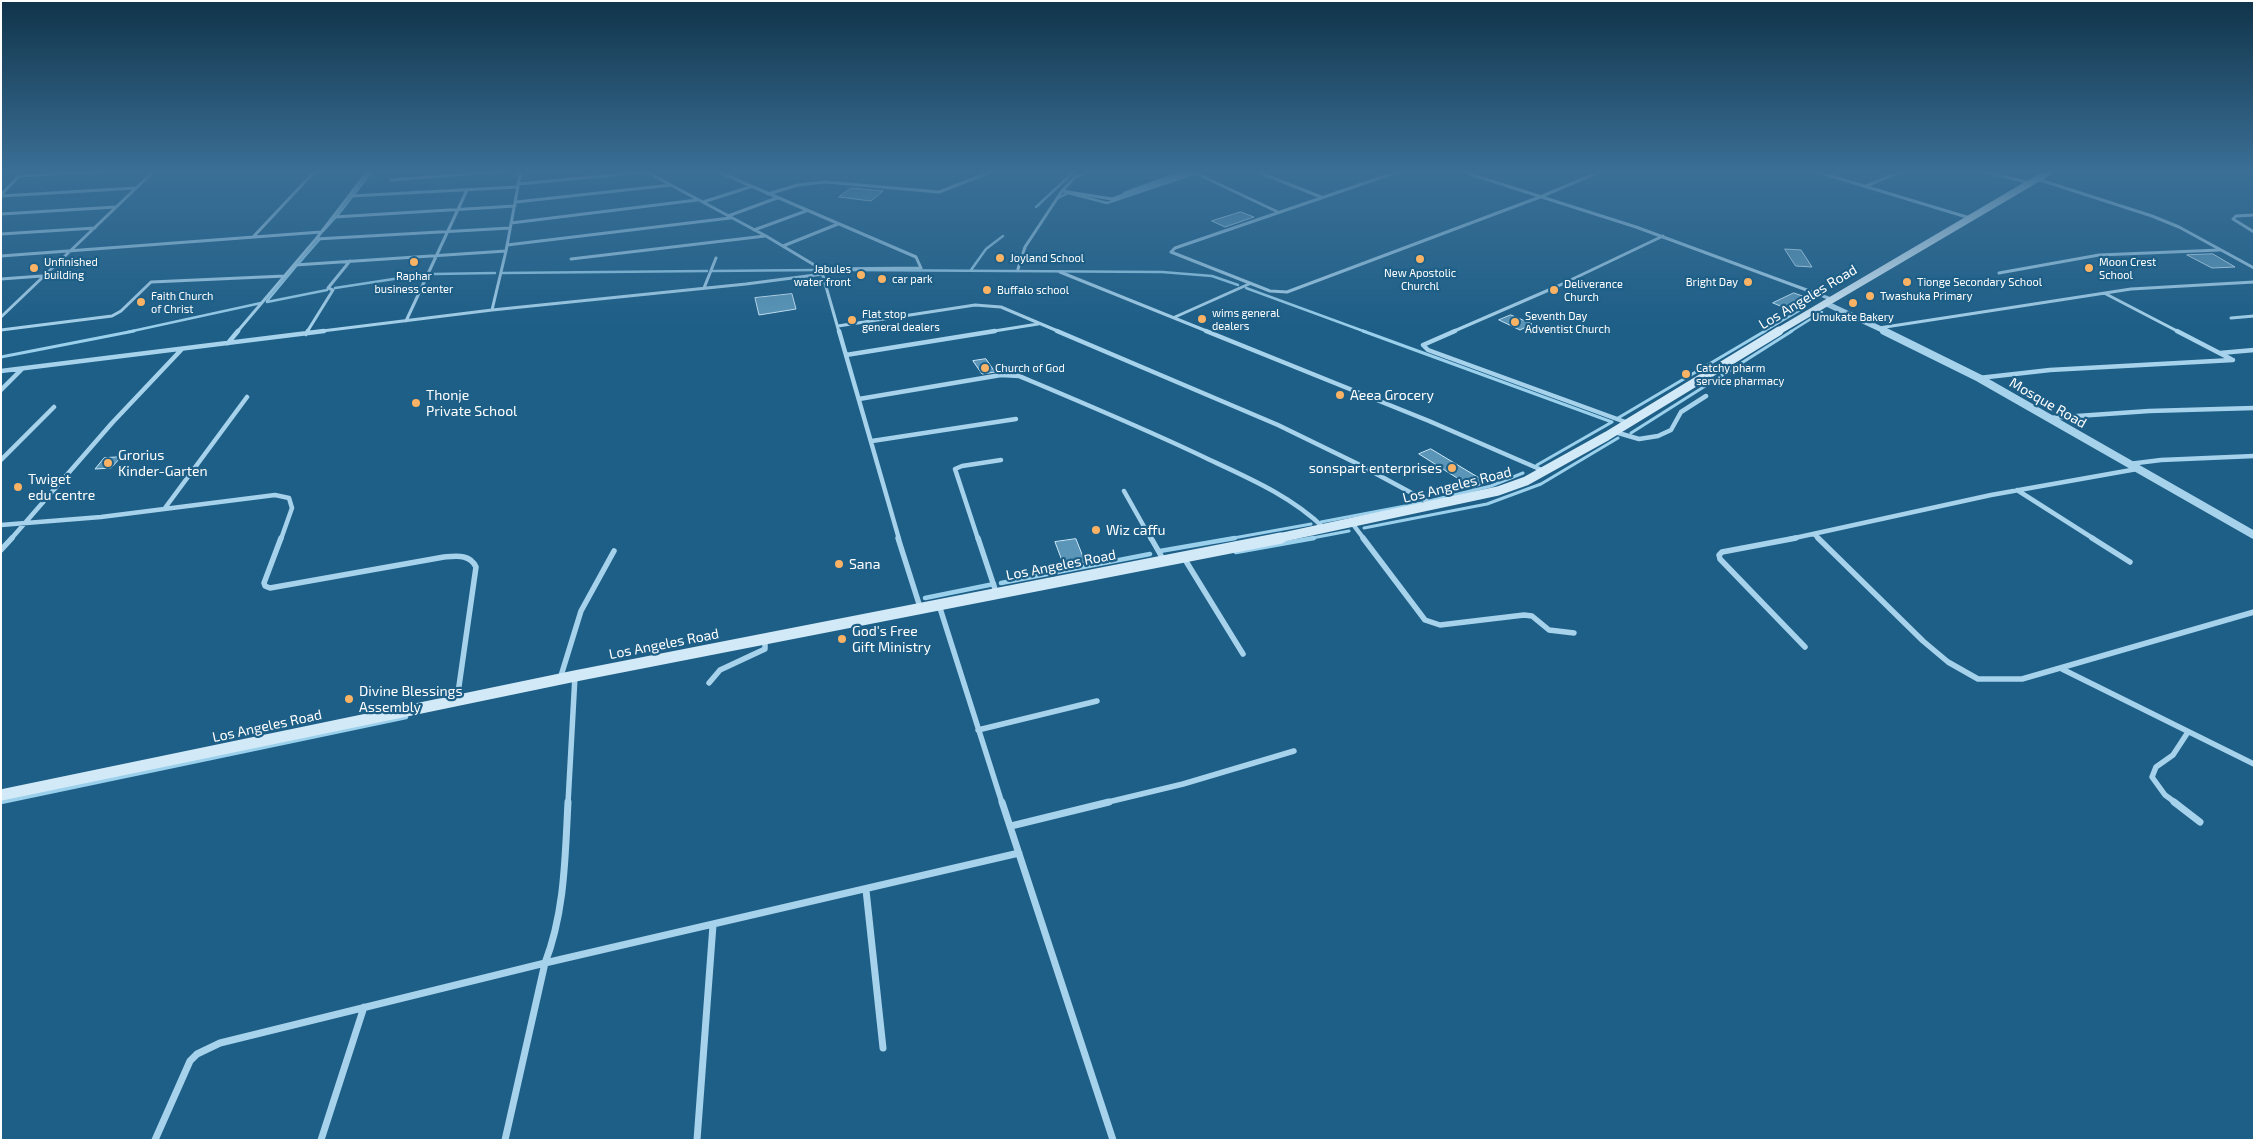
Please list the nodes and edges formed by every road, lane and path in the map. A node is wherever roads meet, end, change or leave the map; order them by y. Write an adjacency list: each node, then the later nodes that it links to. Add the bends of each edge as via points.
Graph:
1 (101, 223): 18 (street)
2 (267, 223): 24 (street)
3 (329, 223): 20 (street)
4 (451, 223): 21 (street)
5 (531, 223): 17 (street)
6 (679, 223): 28 (street)
7 (741, 223): 19 (street)
8 (773, 223): 19 (street)
9 (1041, 223): 40 (street, via 1025,247)
10 (1248, 223): 48 (street, via 1171,250)
11 (1470, 223): 48 (street, via 1287,292 1270,291)
12 (1623, 223): 26 (street)
13 (1961, 223): 51 (main road, Los Angeles Road)
14 (2170, 223): 30 (street)
15 (2240, 223): 22 (street)
16 (839, 224): 29 (street); 41 (street, via 916,257 921,268)
17 (511, 226): 21 (street); 28 (street)
18 (96, 228): 23 (street); 31 (street)
19 (754, 230): 25 (street)
20 (321, 232): 24 (street); 27 (street)
21 (447, 232): 27 (street); 34 (street)
22 (2254, 232)
23 (1, 234)
24 (254, 236): 31 (street)
25 (766, 236): 29 (street); 36 (street)
26 (1663, 236): 51 (street); 79 (street, via 1423,345 1428,350)
27 (316, 239): 38 (street)
28 (507, 245): 32 (street)
29 (782, 246): 41 (street)
30 (2220, 250): 39 (street); 43 (street, via 2098,255)
31 (68, 251): 33 (street); 44 (street)
32 (506, 251): 34 (street); 52 (street)
33 (1, 256)
34 (437, 256): 37 (street); 57 (street)
35 (716, 258): 49 (street)
36 (571, 259)
37 (350, 261): 38 (street); 62 (street, via 328,288 333,290)
38 (295, 264): 45 (street)
39 (2254, 268)
40 (1018, 269)
41 (822, 271): 49 (street); 59 (street)
42 (1060, 272): 55 (street)
43 (1999, 273)
44 (42, 276): 46 (street); 54 (street)
45 (285, 276): 61 (street, via 151,282 112,316); 63 (street)
46 (1, 279)
47 (2254, 282): 50 (street)
48 (1250, 284): 55 (street)
49 (704, 288): 52 (street)
50 (2106, 293): 60 (street); 66 (street)
51 (1828, 301): 60 (street, Mosque Road); 79 (main road, Los Angeles Road)
52 (492, 310): 57 (street)
53 (2254, 316): 56 (street)
54 (1, 317)
55 (1175, 317): 87 (street)
56 (2231, 318)
57 (406, 321): 62 (street)
58 (1039, 324): 59 (street, via 1001,307 984,304); 67 (street); 90 (street, via 1278,425)
59 (838, 326): 67 (street)
60 (1879, 328): 70 (street, Mosque Road)
61 (1, 330)
62 (306, 334): 63 (street)
63 (228, 343): 64 (street)
64 (182, 349): 68 (street); 92 (street)
65 (2254, 350): 66 (street)
66 (2220, 353): 70 (street, via 2233,360 2064,369)
67 (846, 355): 74 (street)
68 (22, 368): 69 (street); 71 (street)
69 (1, 371)
70 (1979, 378): 77 (street, Mosque Road)
71 (1, 390)
72 (1706, 396): 80 (street, via 1681,412 1671,430 1658,436 1638,439)
73 (247, 397): 91 (street)
74 (859, 399): 81 (street); 95 (street, via 1001,375 1019,376 1173,441 1275,492 1303,508)
75 (54, 406): 83 (street)
76 (2254, 408): 77 (street)
77 (2049, 418): 85 (street, Mosque Road)
78 (1016, 419): 81 (street)
79 (1628, 423): 80 (main road, Los Angeles Road)
80 (1613, 432): 87 (main road, Los Angeles Road)
81 (872, 441): 105 (street, via 898,541)
82 (2254, 456): 85 (street)
83 (1, 460)
84 (1001, 460): 103 (street, via 955,469)
85 (2129, 464): 86 (street, Mosque Road)
86 (2138, 469): 89 (street); 97 (street, Mosque Road)
87 (1544, 471): 90 (main road, Los Angeles Road, via 1498,491)
88 (1124, 490): 101 (street)
89 (2017, 490): 96 (street); 102 (street)
90 (1434, 506): 93 (main road, Los Angeles Road)
91 (164, 508): 92 (street, via 61,521); 115 (street, via 262,495 289,498 292,508 264,583 270,588 444,557 469,558 476,567)
92 (25, 522): 94 (street); 98 (street)
93 (1353, 524): 95 (main road, Los Angeles Road); 107 (street, via 1425,620 1440,625 1524,615 1532,616 1549,630)
94 (1, 525)
95 (1324, 529): 100 (main road, Los Angeles Road)
96 (1814, 534): 109 (street, via 1719,555 1763,606); 111 (street, via 1923,641 1978,679 2022,679)
97 (2254, 535)
98 (1, 550)
99 (614, 551): 113 (street, via 579,617)
100 (1183, 556): 101 (main road, Los Angeles Road); 110 (street)
101 (1163, 560): 103 (main road, Los Angeles Road)
102 (2130, 562)
103 (996, 592): 104 (main road, Los Angeles Road)
104 (939, 604): 105 (main road, Los Angeles Road); 117 (street)
105 (920, 607): 108 (main road, Los Angeles Road)
106 (2254, 612): 111 (street)
107 (1574, 633)
108 (764, 638): 112 (main road, Los Angeles Road); 114 (street, via 765,649 720,670)
109 (1805, 647)
110 (1243, 654)
111 (2062, 669): 118 (street)
112 (575, 676): 113 (main road, Los Angeles Road); 127 (street, via 562,900 555,938)
113 (560, 679): 115 (main road, Los Angeles Road)
114 (709, 683)
115 (458, 700): 121 (main road, Los Angeles Road)
116 (1097, 701): 117 (street)
117 (978, 730): 123 (street)
118 (2188, 732): 120 (street); 122 (street, via 2173,755 2156,767 2152,777 2166,795)
119 (1294, 750): 123 (street, via 1184,784)
120 (2254, 764)
121 (1, 794)
122 (2200, 822)
123 (1011, 826): 124 (street)
124 (1019, 853): 125 (street); 134 (street)
125 (866, 890): 126 (street); 129 (street)
126 (713, 925): 127 (street); 133 (street)
127 (545, 963): 128 (street); 132 (street)
128 (364, 1007): 130 (street, via 220,1042 198,1054 185,1070); 131 (street)
129 (883, 1048)
130 (155, 1140)
131 (321, 1140)
132 (505, 1140)
133 (697, 1140)
134 (1113, 1140)

